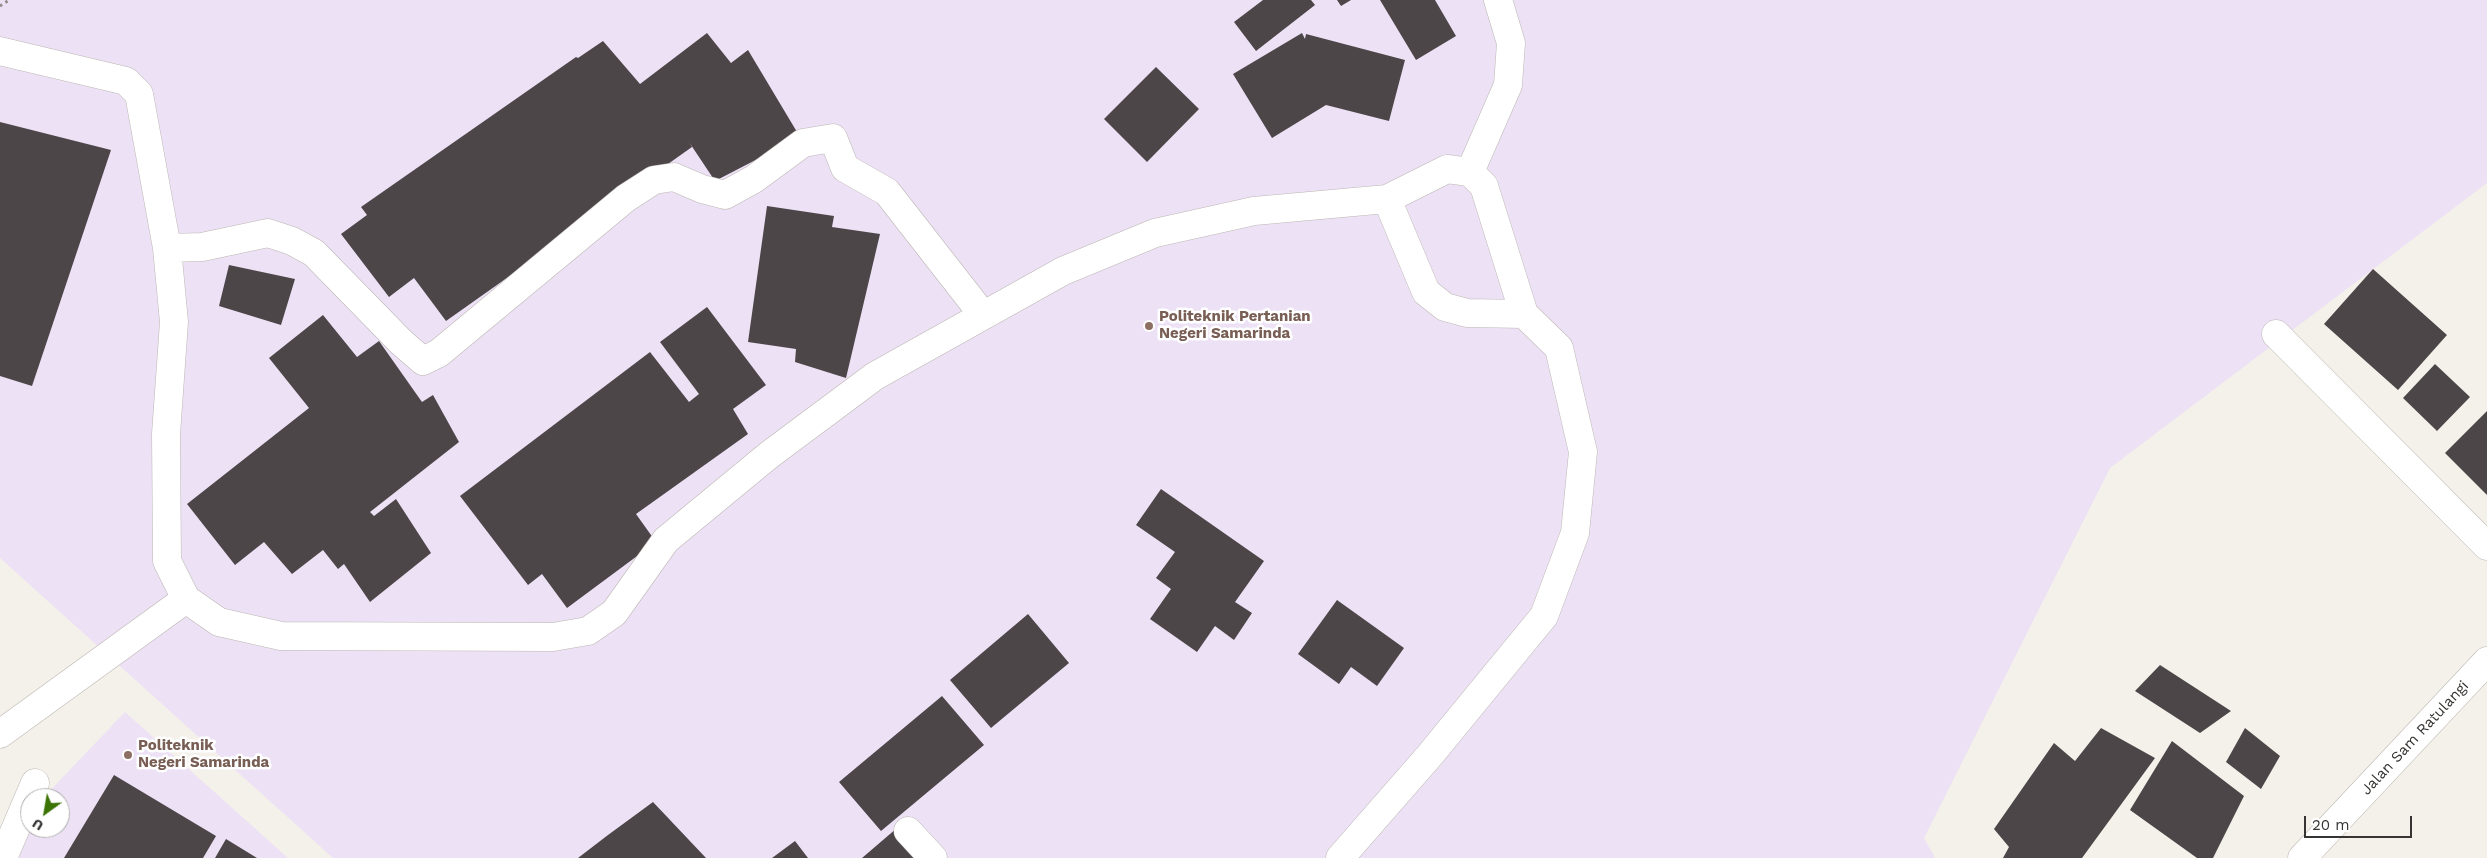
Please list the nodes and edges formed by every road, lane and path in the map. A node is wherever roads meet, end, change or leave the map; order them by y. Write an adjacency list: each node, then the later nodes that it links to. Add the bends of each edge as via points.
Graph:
1 (9, 0): 3 (path)
2 (1498, 0): 5 (street, via 1511,43 1508,85)
3 (0, 6)
4 (0, 51): 7 (street, via 126,81 139,94)
5 (1470, 172): 6 (street, via 1447,169); 8 (street, via 1484,186)
6 (1387, 199): 8 (street, via 1426,292 1445,307 1467,313); 9 (street, via 1254,211 1155,233 1063,271)
7 (167, 248): 9 (street, via 202,246 268,233 292,241 314,253 400,342 423,361 440,353 626,198 654,180 674,177 725,195 754,179 803,143 833,138 845,168 887,192); 12 (street, via 174,322 166,434 167,561)
8 (1524, 314): 19 (street, via 1559,348 1583,452 1575,533 1544,616)
9 (983, 315): 12 (street, via 875,376 769,455 666,540 614,613 588,631 553,637 281,636 219,622)
10 (2276, 334): 11 (street)
11 (2487, 546)
12 (186, 599): 14 (street)
13 (2487, 661): 20 (street, Jalan Sam Ratulangi)
14 (0, 734)
15 (35, 783): 17 (street)
16 (908, 831): 18 (street)
17 (3, 858)
18 (933, 858)
19 (1340, 858)
20 (2302, 858)

